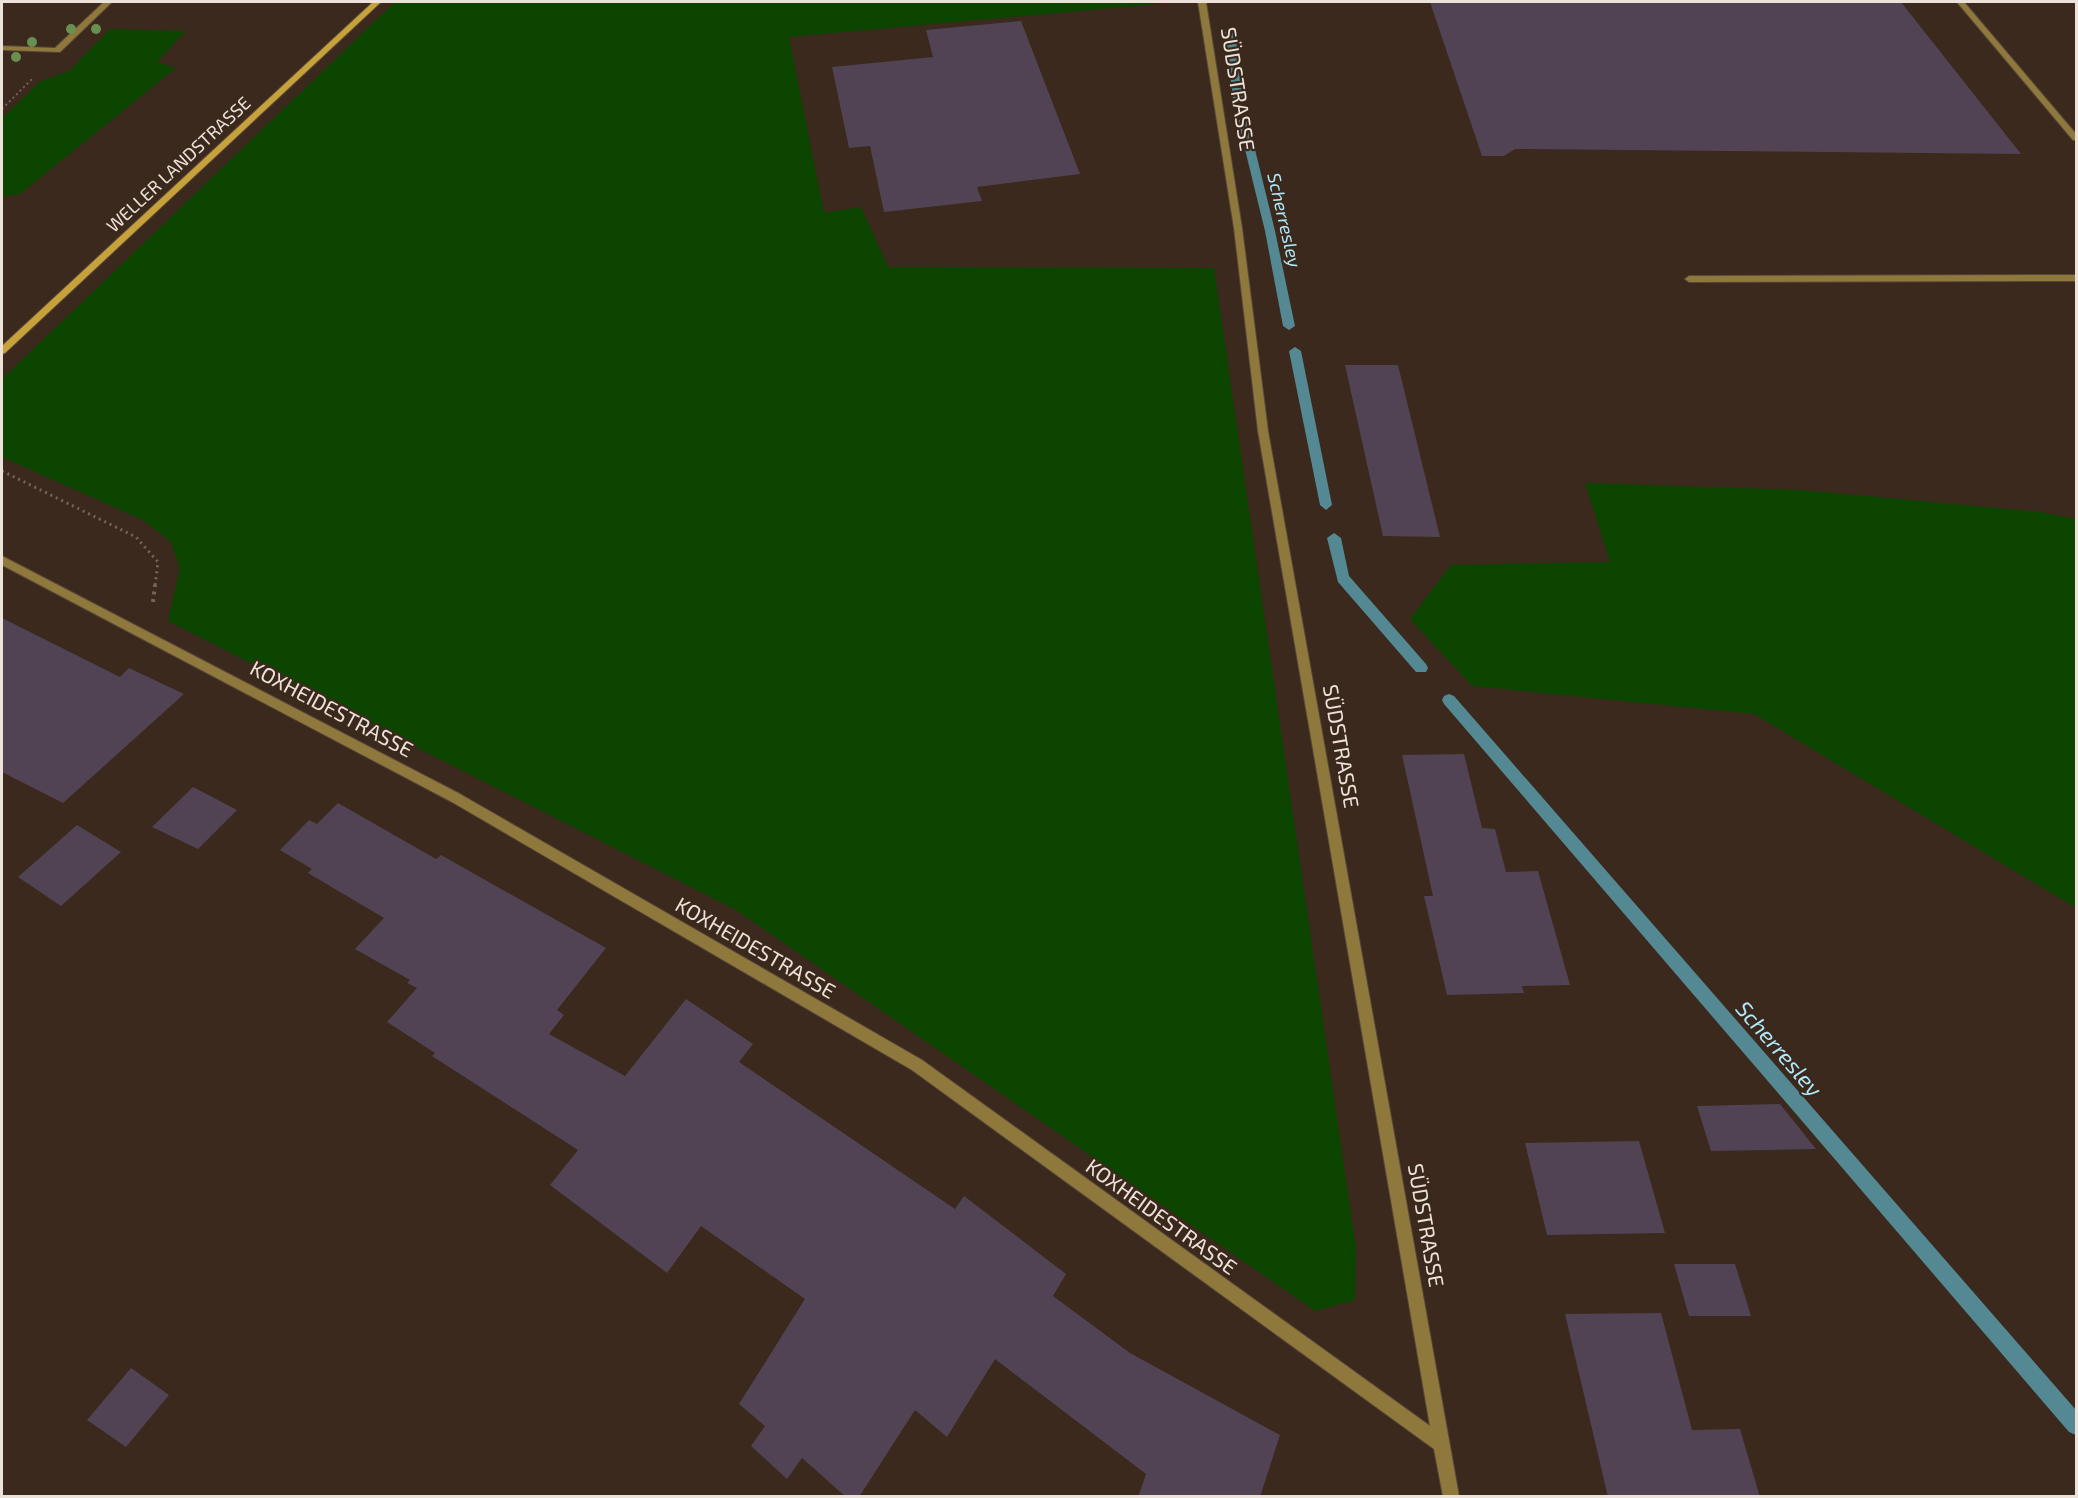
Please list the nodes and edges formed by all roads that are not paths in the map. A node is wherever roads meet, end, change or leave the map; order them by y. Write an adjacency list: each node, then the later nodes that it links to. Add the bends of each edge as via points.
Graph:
1 (108, 2): 5 (street, via 57,50)
2 (377, 2): 9 (main road, WELLER LANDSTRASSE)
3 (1202, 2): 11 (street, SÜDSTRASSE, via 1238,228 1263,432)
4 (1961, 2): 6 (street)
5 (2, 48)
6 (2076, 138)
7 (2076, 278): 8 (street)
8 (1689, 279)
9 (2, 351)
10 (2, 560): 11 (street, KOXHEIDESTRASSE, via 456,798 917,1065)
11 (1443, 1445): 12 (street, SÜDSTRASSE)
12 (1451, 1497)

